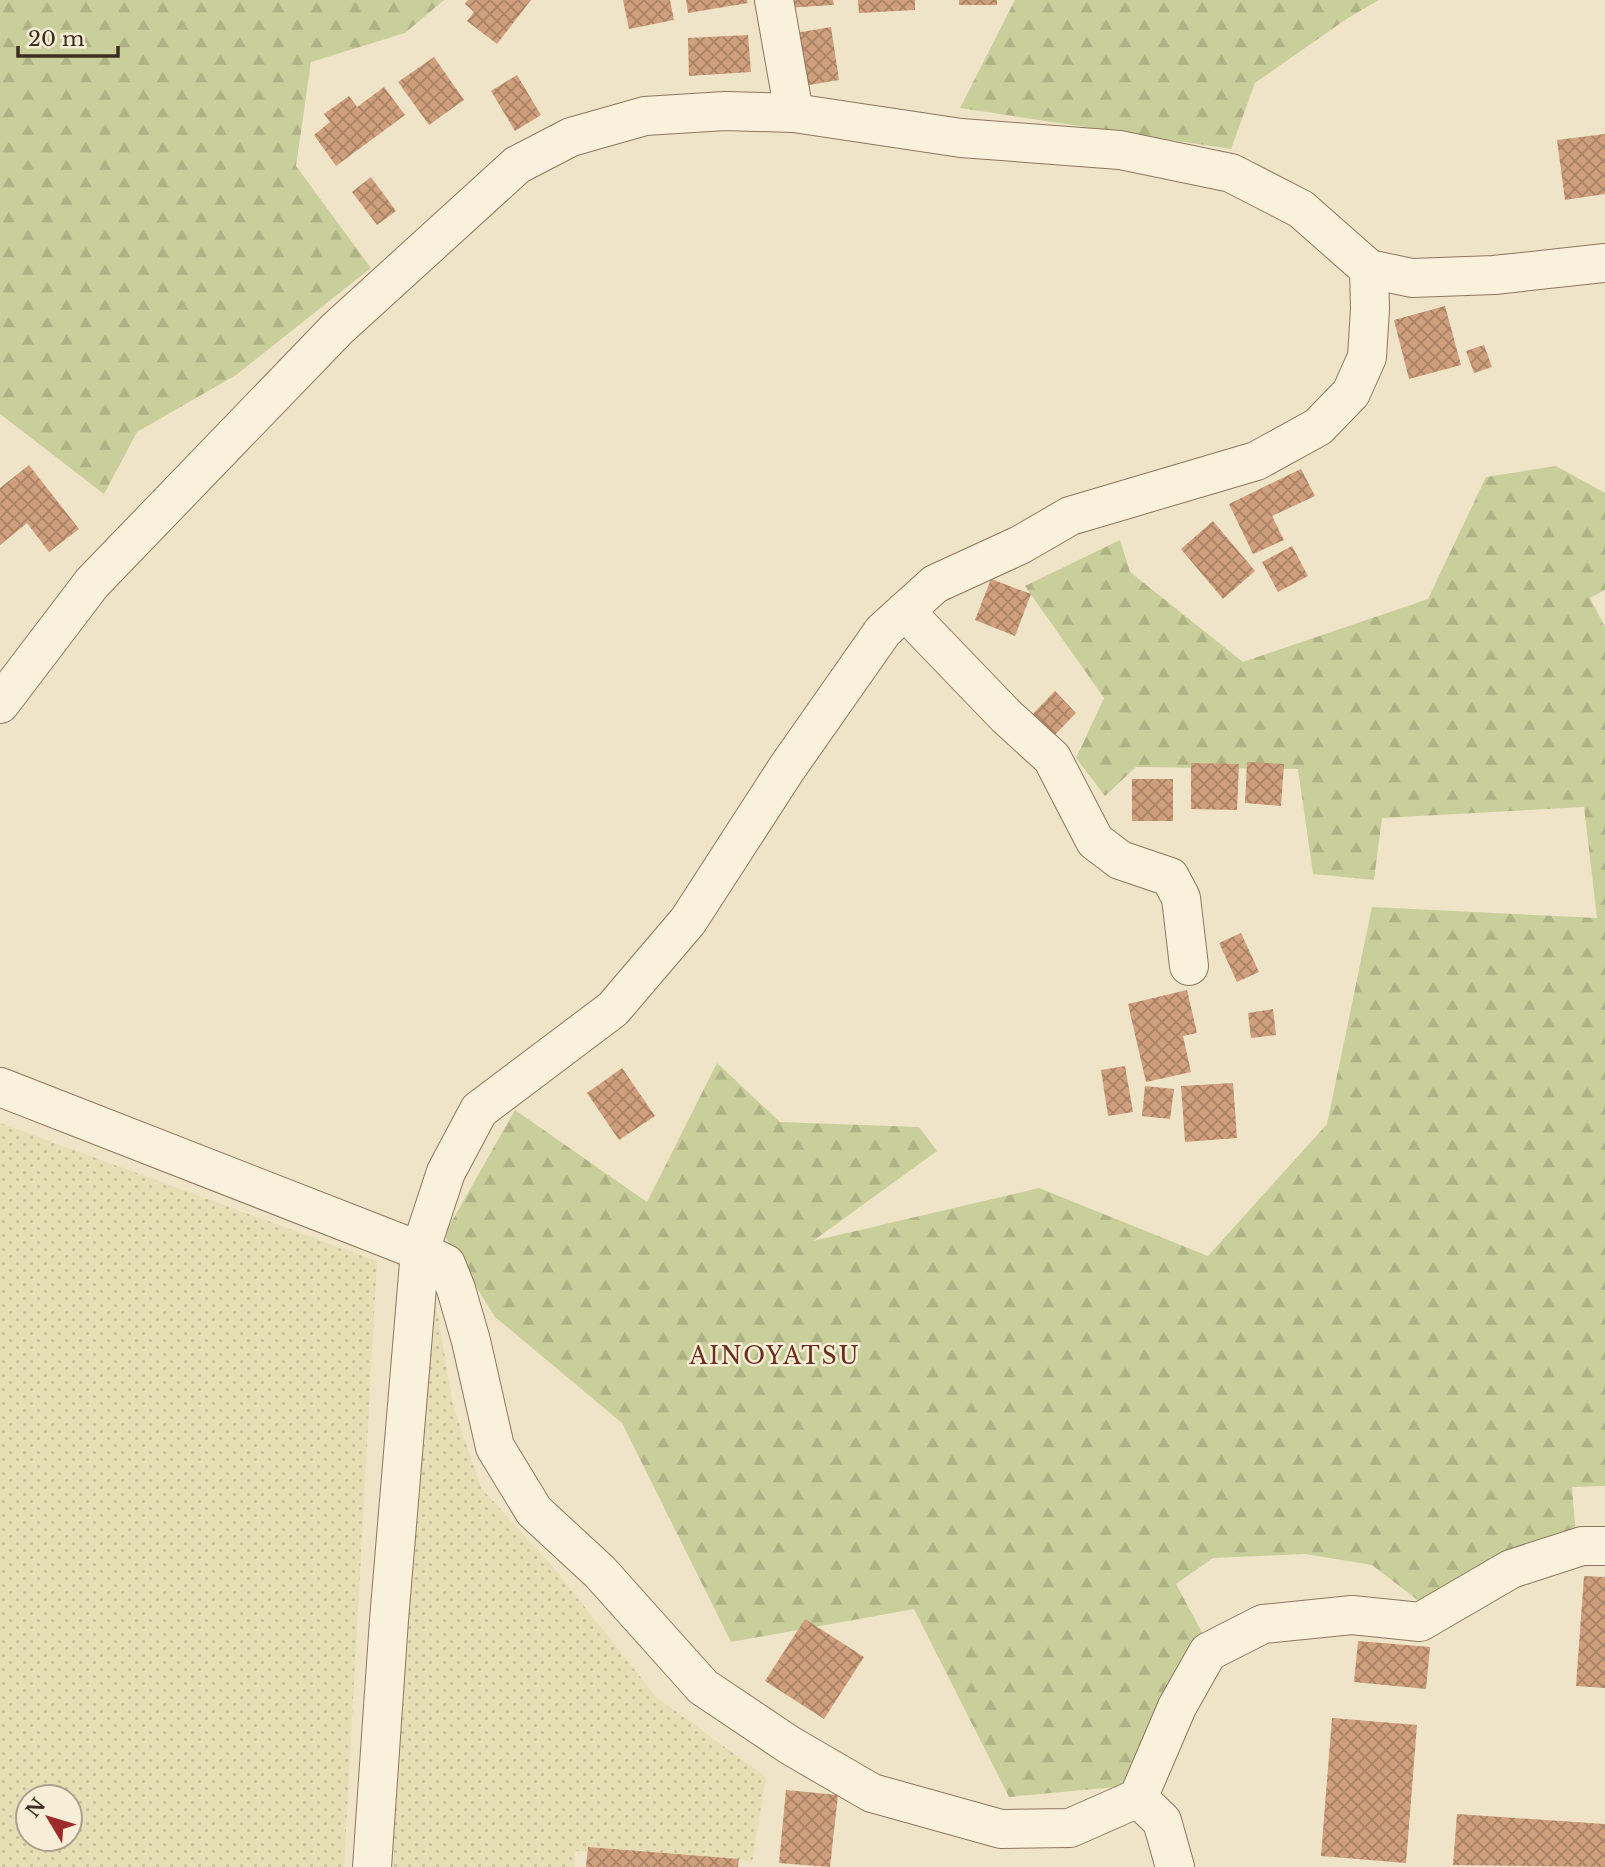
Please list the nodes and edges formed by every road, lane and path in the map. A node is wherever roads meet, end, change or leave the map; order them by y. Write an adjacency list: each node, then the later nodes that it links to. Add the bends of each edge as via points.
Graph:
1 (774, 0): 2 (street)
2 (794, 113): 4 (street, via 961,138 1120,149 1231,173 1301,209); 6 (street, via 725,111 645,117 570,137 517,165 337,329 167,503 92,583)
3 (1605, 263): 4 (street, via 1412,278)
4 (1369, 269): 5 (street, via 1367,356 1350,393 1318,427 1256,461 1070,516 935,584)
5 (905, 611): 7 (street, via 1052,758 1095,841 1120,860 1170,877 1181,898); 9 (street, via 883,631 688,921 638,980 613,1009 479,1110 446,1172)
6 (0, 704)
7 (1189, 966)
8 (0, 1087): 9 (street)
9 (420, 1251): 11 (street, via 446,1264 471,1340 495,1447 534,1511 600,1572 703,1687 872,1793 1000,1829 1070,1828); 12 (street)
10 (1605, 1546): 11 (street, via 1582,1546 1511,1569 1420,1622 1352,1615 1263,1624 1208,1652 1177,1707)
11 (1138, 1798): 13 (street, via 1162,1821)
12 (372, 1867)
13 (1175, 1867)

